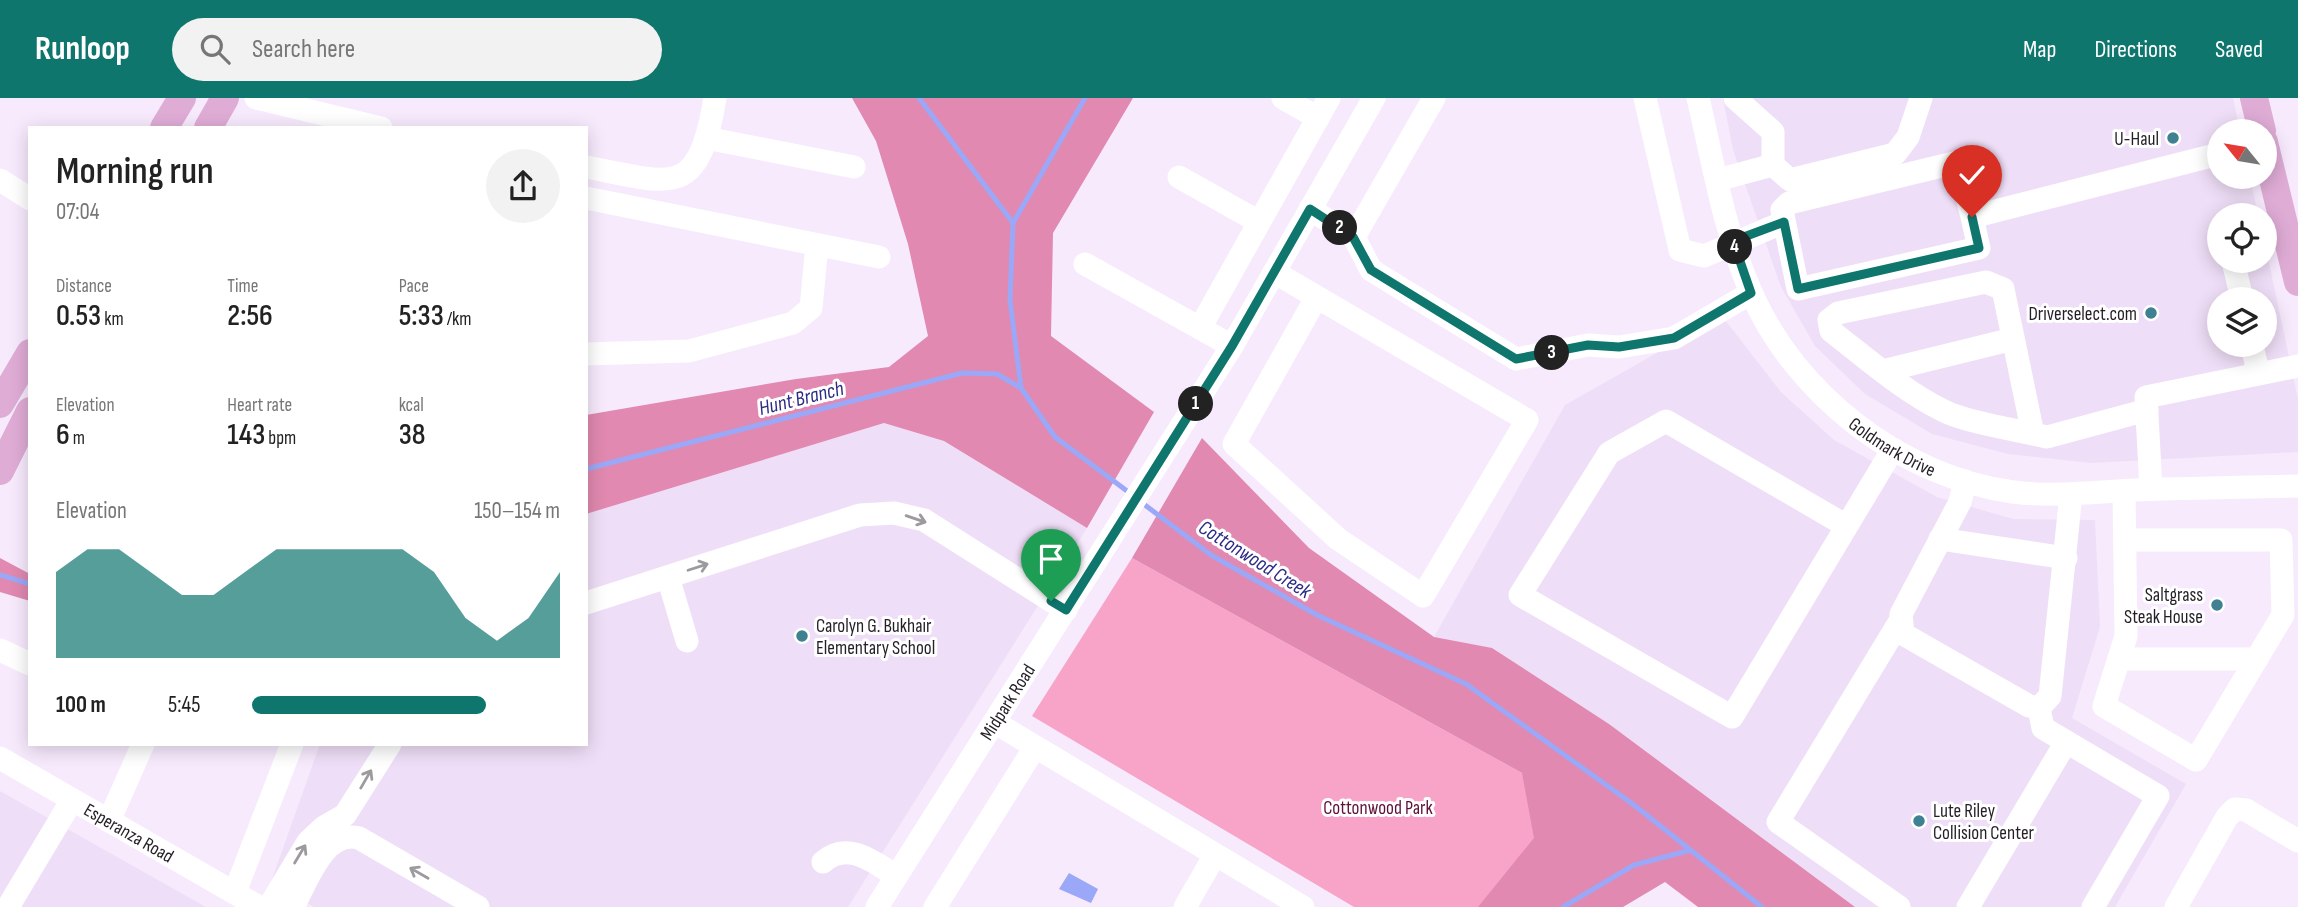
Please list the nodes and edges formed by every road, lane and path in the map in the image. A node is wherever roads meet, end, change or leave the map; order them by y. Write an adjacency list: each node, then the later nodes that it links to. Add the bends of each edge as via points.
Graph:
1 (182, 98): 16 (main road)
2 (225, 98): 17 (main road)
3 (256, 98): 15 (street)
4 (715, 98): 19 (street)
5 (1283, 98): 13 (street)
6 (1374, 98): 29 (street, Midpark Road)
7 (1434, 98): 34 (street)
8 (1645, 98): 35 (street, via 1679,250 1704,256)
9 (1698, 98): 26 (street, Goldmark Drive)
10 (1735, 98): 21 (street, via 1773,132)
11 (1921, 98): 21 (street, via 1908,137 1895,154 1790,180)
12 (2254, 98): 14 (main road)
13 (1323, 108): 31 (street)
14 (2259, 119)
15 (315, 121): 18 (street)
16 (165, 126)
17 (209, 126)
18 (363, 126)
19 (706, 138): 22 (street, via 694,167 676,179); 23 (street)
20 (2207, 157): 30 (street)
21 (1773, 165): 26 (street)
22 (588, 167)
23 (854, 167)
24 (1179, 177): 31 (street)
25 (0, 180): 27 (street)
26 (1717, 180): 35 (street, Goldmark Drive)
27 (28, 198)
28 (588, 198): 36 (street)
29 (1310, 209): 34 (street); 39 (street, Midpark Road)
30 (1972, 217): 32 (street, via 1958,162 1788,202 1782,210); 32 (street, via 1979,248 1798,289)
31 (1259, 222): 43 (street)
32 (1784, 222): 35 (street)
33 (2277, 225): 40 (main road)
34 (1353, 237): 41 (street, via 1371,270 1516,359 1588,345 1619,347 1674,338)
35 (1733, 241): 41 (street, Goldmark Drive)
36 (817, 244): 37 (street); 46 (street, via 811,308 793,323 689,351)
37 (879, 257)
38 (1085, 264): 43 (street)
39 (1274, 272): 42 (street); 45 (street, Midpark Road)
40 (2298, 282)
41 (1751, 293): 57 (street, Goldmark Drive, via 1778,340 1818,390)
42 (1315, 298): 42 (street, via 1527,419 1423,596 1338,539 1234,444)
43 (1200, 328): 45 (street)
44 (2013, 340): 50 (street); 50 (street, via 2003,289 1986,282 1838,313 1829,320 1831,331); 56 (street)
45 (1232, 346): 70 (street, Midpark Road)
46 (588, 354)
47 (28, 357): 52 (main road)
48 (2255, 357): 51 (street)
49 (2298, 366): 51 (street)
50 (1883, 371): 56 (street, via 1943,411)
51 (2258, 373): 54 (street, via 2146,397)
52 (1, 399): 53 (main road)
53 (28, 410)
54 (2147, 410): 56 (street, via 2047,437); 61 (street)
55 (28, 415): 58 (main road)
56 (2033, 434)
57 (1893, 449): 59 (street, Goldmark Drive); 64 (street)
58 (0, 471)
59 (1965, 481): 63 (street, Goldmark Drive, via 2014,492); 65 (street, via 1960,502)
60 (2298, 486): 61 (street, Goldmark Drive)
61 (2151, 489): 62 (street, Goldmark Drive)
62 (2124, 491): 63 (street, Goldmark Drive); 66 (street)
63 (2071, 494): 67 (street)
64 (1844, 525): 64 (street, via 1732,717 1520,595 1609,453 1666,421)
65 (1940, 538): 67 (street); 71 (street)
66 (2125, 540): 74 (street, via 2126,636); 75 (street, via 2281,540 2283,615)
67 (2066, 558): 77 (street, via 2050,696)
68 (668, 577): 69 (street); 70 (street, one-way to 70, via 860,515 894,513 924,520); 72 (street)
69 (588, 602)
70 (1066, 610): 78 (street, Midpark Road)
71 (1900, 621): 77 (street, via 1903,635); 102 (street, via 1779,822)
72 (687, 641)
73 (0, 650): 76 (street)
74 (2119, 659): 75 (street); 75 (street, via 2104,706 2196,760)
75 (2257, 659)
76 (28, 663)
77 (2039, 708): 79 (street, via 2043,728)
78 (994, 722): 83 (street); 92 (street, Midpark Road)
79 (2066, 742): 103 (street); 104 (street, via 2158,796)
80 (141, 746): 87 (street)
81 (291, 746): 94 (street)
82 (389, 746): 86 (street, one-way to 82)
83 (1035, 747): 90 (street); 99 (street)
84 (0, 758): 85 (street, Esperanza Road)
85 (72, 800): 87 (street, Esperanza Road); 95 (street)
86 (345, 816): 88 (street); 94 (street, one-way to 86, via 315,833)
87 (109, 821): 94 (street, Esperanza Road)
88 (359, 838): 96 (street, via 348,835 328,847); 97 (street, one-way to 88)
89 (2298, 841): 105 (street, via 2246,810 2235,809)
90 (1214, 855): 100 (street); 101 (street)
91 (823, 862): 92 (street, via 849,851)
92 (896, 876): 98 (street, Midpark Road)
93 (0, 903): 95 (street)
94 (252, 903)
95 (8, 907)
96 (293, 907)
97 (478, 907)
98 (877, 907)
99 (935, 907)
100 (1185, 907)
101 (1303, 907)
102 (1899, 907)
103 (1968, 907)
104 (2093, 907)
105 (2176, 907)

